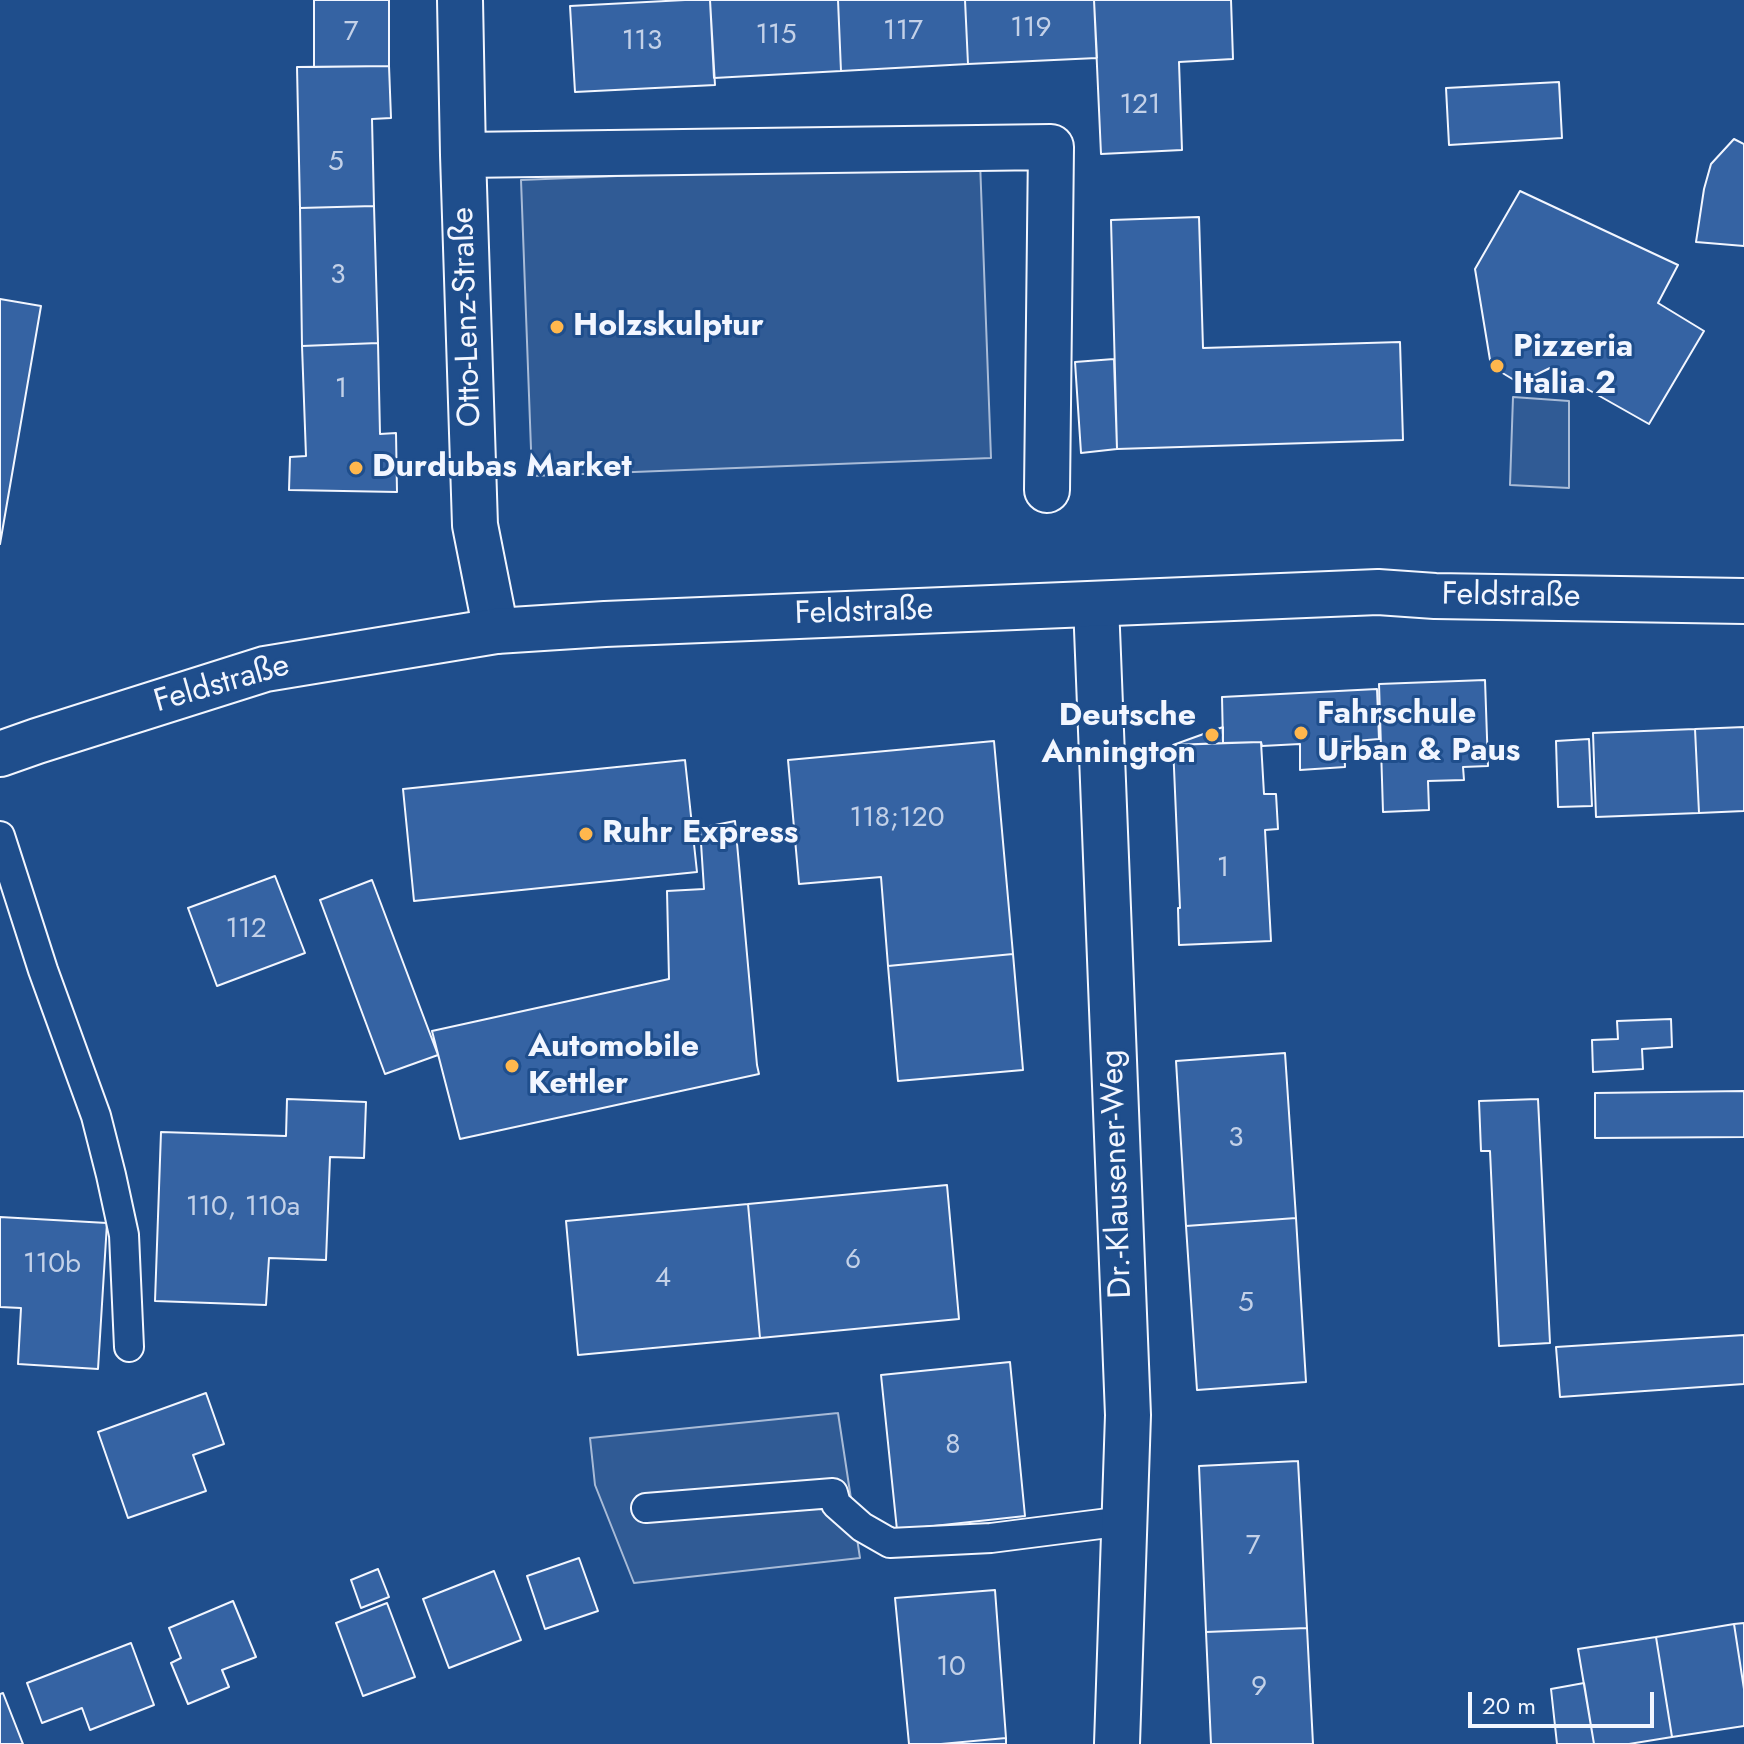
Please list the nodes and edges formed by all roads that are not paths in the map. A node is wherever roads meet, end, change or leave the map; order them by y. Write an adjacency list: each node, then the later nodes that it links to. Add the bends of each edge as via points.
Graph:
1 (460, 0): 2 (street, Otto-Lenz-Straße)
2 (463, 155): 3 (street, via 1051,147); 6 (street, Otto-Lenz-Straße, via 475,525)
3 (1047, 490)
4 (1744, 601): 5 (street, Feldstraße, via 1378,592)
5 (1096, 604): 6 (street, Feldstraße); 11 (street, Dr.-Klausener-Weg, via 1128,1415)
6 (496, 631): 7 (street, Feldstraße, via 265,669)
7 (0, 754)
8 (0, 836): 9 (lane, via 96,1116 111,1175 124,1235)
9 (129, 1347)
10 (646, 1508): 11 (lane, via 833,1493 836,1504 862,1527 890,1543 991,1538)
11 (1124, 1521): 12 (street, Dr.-Klausener-Weg)
12 (1117, 1744)

